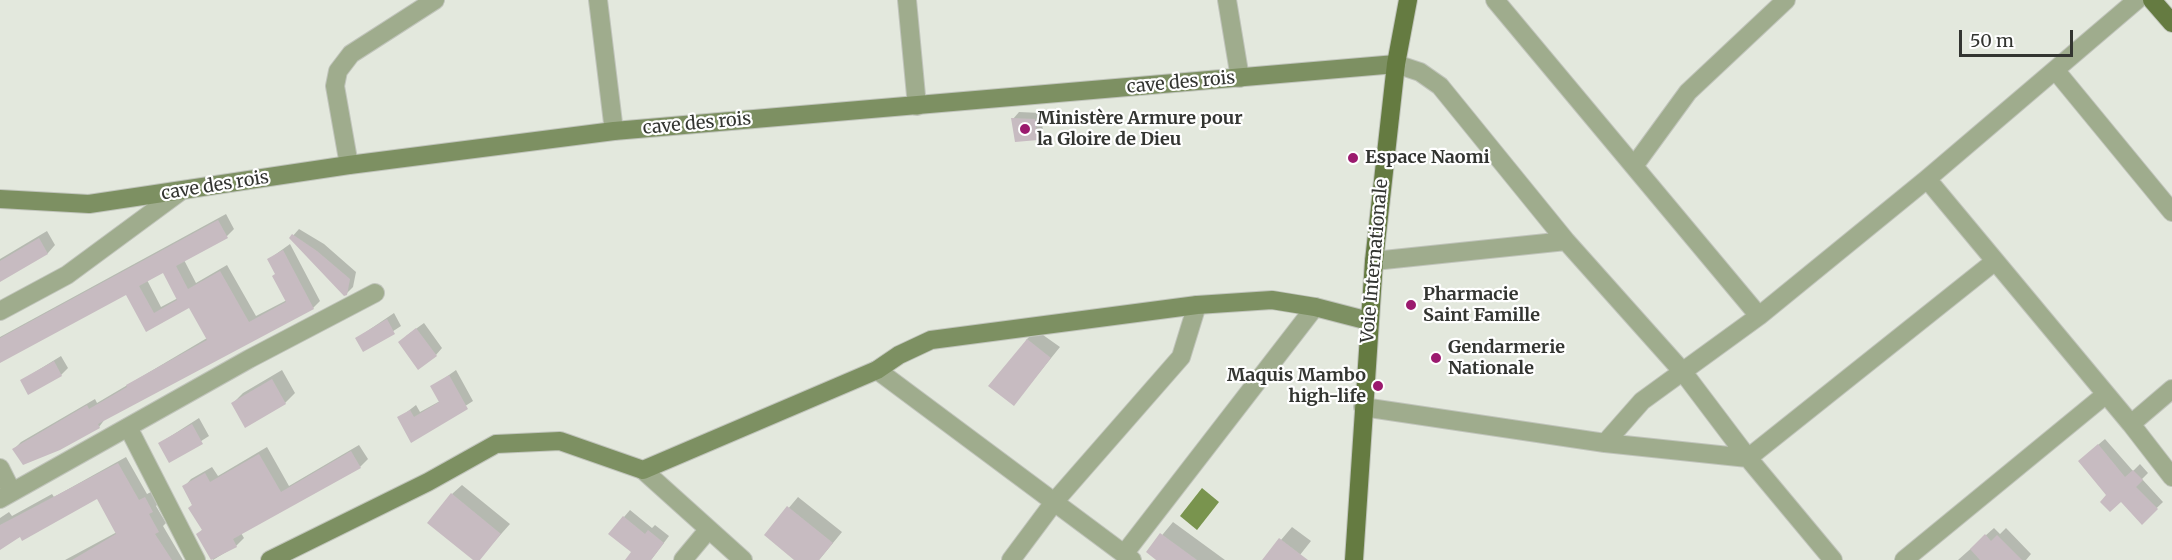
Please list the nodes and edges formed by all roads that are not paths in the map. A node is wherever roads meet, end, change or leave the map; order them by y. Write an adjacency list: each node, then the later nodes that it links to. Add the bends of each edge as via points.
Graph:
1 (435, 0): 16 (street, via 351,54 338,71 335,86)
2 (598, 0): 15 (street)
3 (907, 0): 14 (street)
4 (1227, 0): 13 (street)
5 (1408, 0): 11 (main road, Voie Internationale)
6 (1495, 0): 17 (street)
7 (1786, 0): 17 (street, via 1688,92)
8 (2138, 0): 12 (street)
9 (2152, 0): 10 (main road)
10 (2172, 23)
11 (1396, 64): 13 (street, cave des rois); 22 (street, via 1420,72 1440,86); 23 (main road, Voie Internationale)
12 (2056, 71): 18 (street); 21 (street)
13 (1240, 78): 14 (street, cave des rois)
14 (917, 106): 15 (street, cave des rois)
15 (614, 131): 16 (street, cave des rois)
16 (349, 165): 19 (street, cave des rois)
17 (1634, 166): 29 (street)
18 (1927, 180): 24 (street); 29 (street)
19 (181, 191): 20 (street, cave des rois, via 89,204); 28 (street, via 67,274)
20 (0, 199)
21 (2172, 212)
22 (1566, 241): 23 (street); 32 (street)
23 (1374, 261): 30 (main road, Voie Internationale)
24 (1994, 262): 34 (street); 39 (street)
25 (375, 293): 37 (street)
26 (1197, 305): 27 (street, via 1272,300); 31 (street, via 931,340); 44 (street, via 1182,357)
27 (1315, 307): 30 (street); 46 (street)
28 (0, 311)
29 (1759, 316): 32 (street)
30 (1369, 321): 35 (main road, Voie Internationale)
31 (877, 370): 41 (street); 44 (street)
32 (1683, 372): 38 (street, via 1642,401); 39 (street)
33 (2172, 389): 36 (street)
34 (2106, 394): 36 (street); 54 (street)
35 (1363, 407): 38 (street); 52 (main road, Voie Internationale)
36 (2131, 424): 42 (street)
37 (128, 427): 43 (street); 47 (street)
38 (1605, 443): 39 (street)
39 (1748, 458): 53 (street)
40 (0, 468): 43 (street)
41 (643, 470): 45 (street); 48 (street, via 560,441 496,444)
42 (2172, 477)
43 (6, 496)
44 (1055, 501): 46 (street); 51 (street)
45 (708, 530): 49 (street); 50 (street)
46 (1128, 557)
47 (196, 560)
48 (270, 560)
49 (683, 560)
50 (743, 560)
51 (1011, 560)
52 (1354, 560)
53 (1833, 560)
54 (1904, 560)

